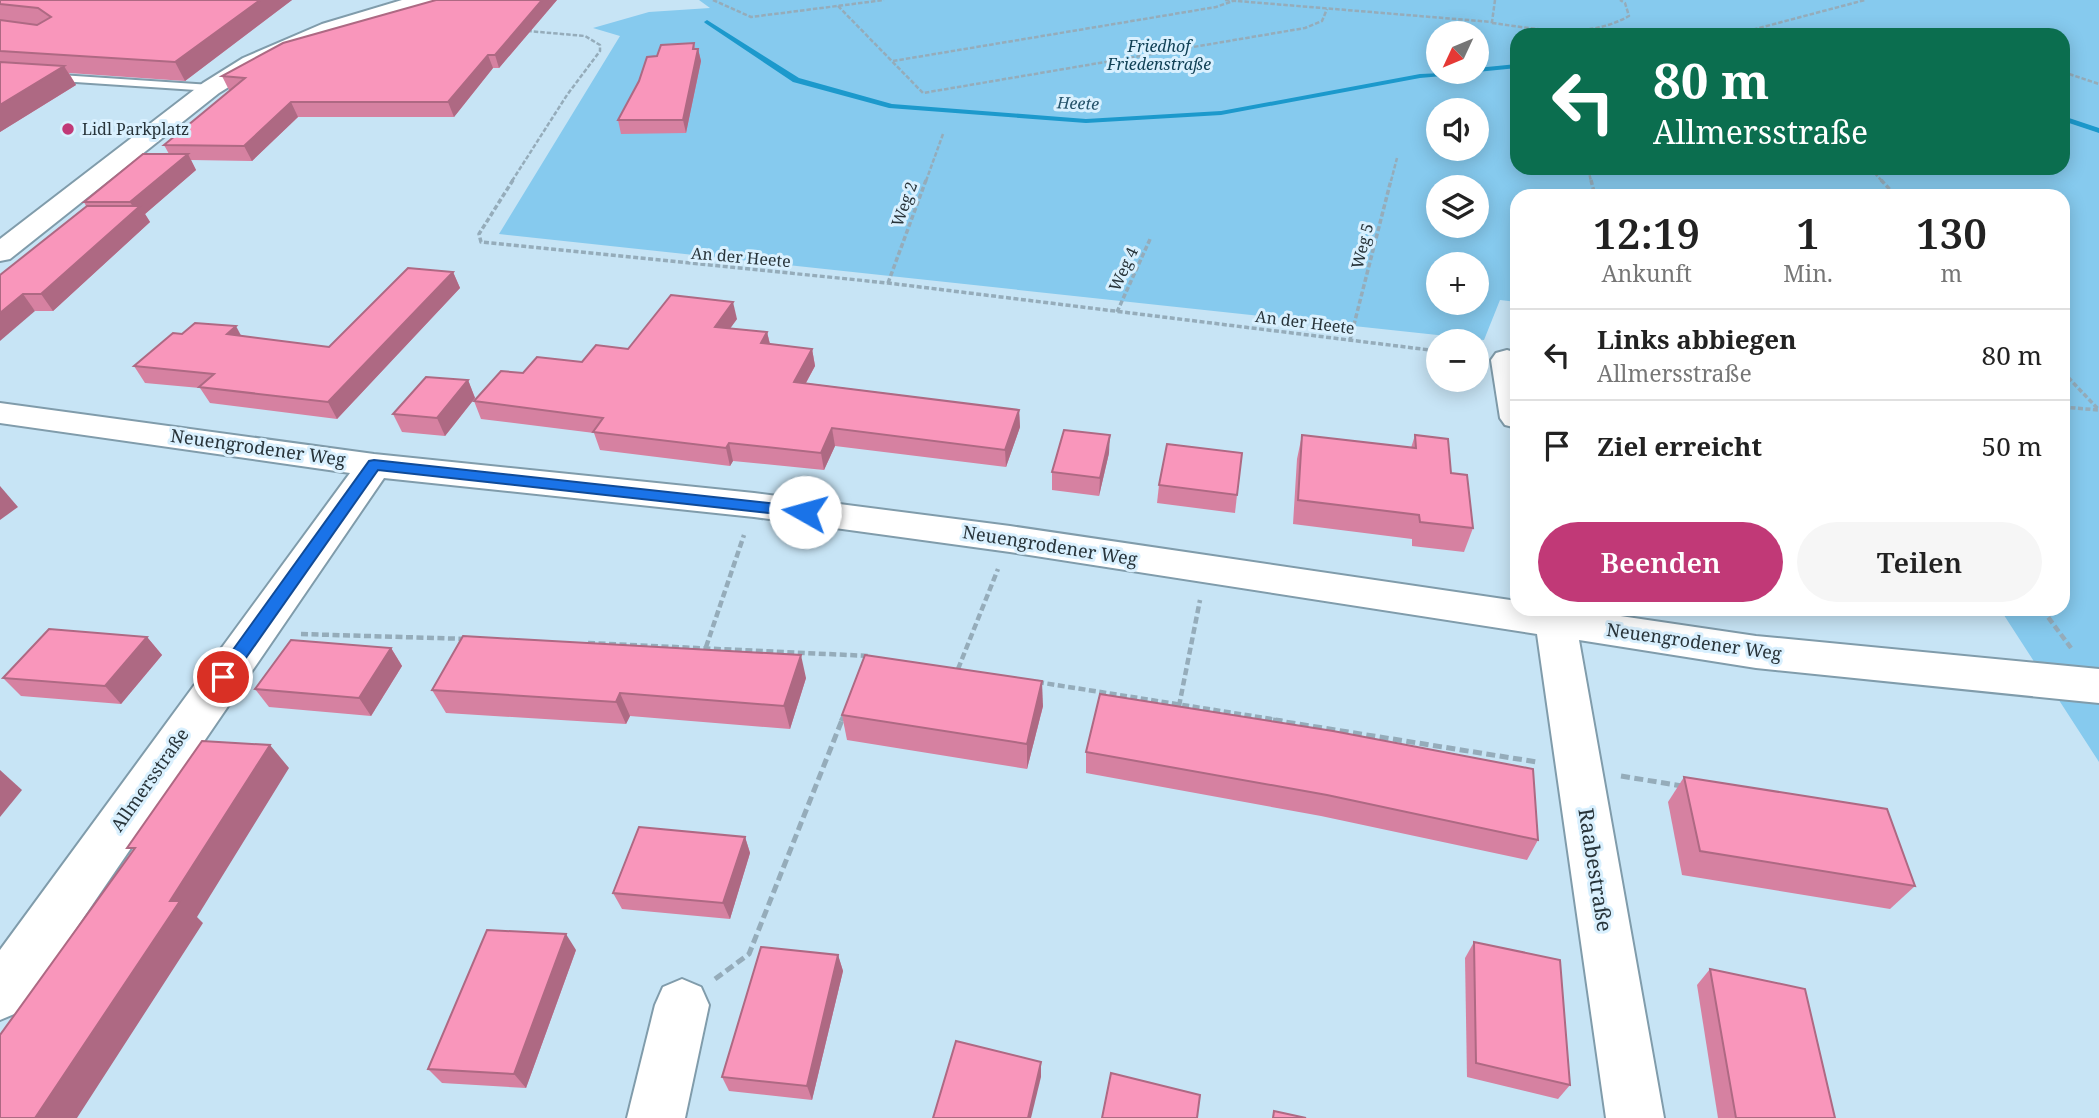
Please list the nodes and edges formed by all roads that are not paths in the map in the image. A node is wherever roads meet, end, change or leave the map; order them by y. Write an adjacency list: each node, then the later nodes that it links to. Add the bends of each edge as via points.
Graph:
1 (423, 0): 3 (street)
2 (332, 4): 3 (street)
3 (356, 19): 5 (street, via 276,50)
4 (0, 74): 5 (lane)
5 (211, 88): 6 (street)
6 (0, 253)
7 (1507, 360): 8 (street)
8 (1510, 377)
9 (0, 413): 10 (street, Neuengrodener Weg)
10 (374, 465): 11 (street, Neuengrodener Weg, via 754,505); 14 (street, Allmersstraße)
11 (1510, 610)
12 (1554, 616): 13 (street, Neuengrodener Weg, via 1756,652); 17 (street, Raabestraße)
13 (2099, 686)
14 (0, 993)
15 (682, 1005): 16 (street)
16 (656, 1118)
17 (1635, 1118)

